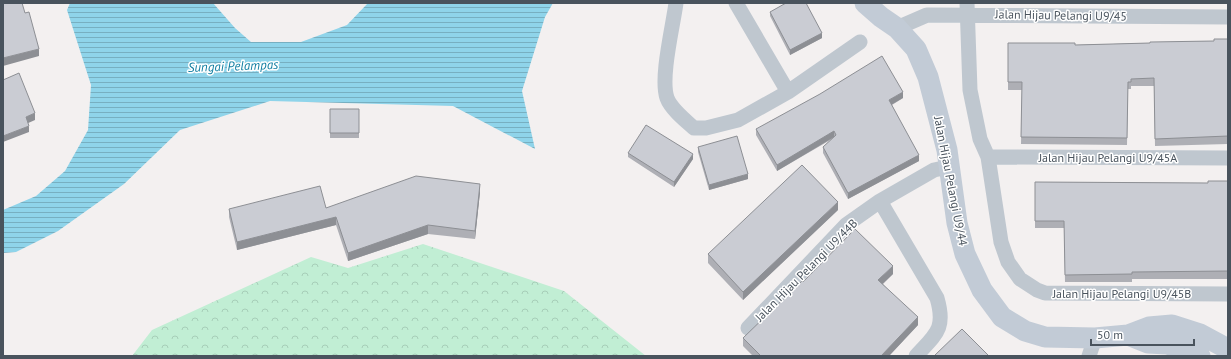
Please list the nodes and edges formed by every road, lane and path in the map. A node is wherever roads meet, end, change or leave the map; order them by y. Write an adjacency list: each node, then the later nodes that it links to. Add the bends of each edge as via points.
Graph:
1 (676, 3): 8 (street, via 664,79 667,99 680,116 694,128 706,128 738,120)
2 (736, 3): 8 (street)
3 (865, 3): 6 (street, Jalan Hijau Pelangi U9/44)
4 (967, 9): 5 (street, Jalan Hijau Pelangi U9/45); 6 (street, Jalan Hijau Pelangi U9/45, via 927,15); 9 (street, via 970,90 980,139)
5 (1228, 17)
6 (897, 28): 11 (street, Jalan Hijau Pelangi U9/44, via 916,49 928,77)
7 (860, 42): 8 (street)
8 (788, 92)
9 (988, 157): 10 (street, Jalan Hijau Pelangi U9/45A); 13 (street, Jalan Hijau Pelangi U9/45B, via 1001,242 1008,262 1020,279 1036,290)
10 (1228, 158)
11 (948, 167): 12 (street, Jalan Hijau Pelangi U9/44B, via 934,170); 17 (street, Jalan Hijau Pelangi U9/44, via 965,254 982,290 1002,316 1025,331)
12 (880, 201): 14 (street, Jalan Hijau Pelangi U9/44B, via 846,225); 18 (street, via 937,298 940,309 941,324 936,334)
13 (1228, 294)
14 (748, 328)
15 (1128, 335): 16 (street, Jalan Hijau Pelangi U9/44, via 1149,327 1172,325); 17 (street, Jalan Hijau Pelangi U9/44); 19 (street, Jalan Hijau Pelangi U9/44, via 1148,342 1190,350)
16 (1224, 344)
17 (1092, 347)
18 (916, 356)
19 (1200, 356)

